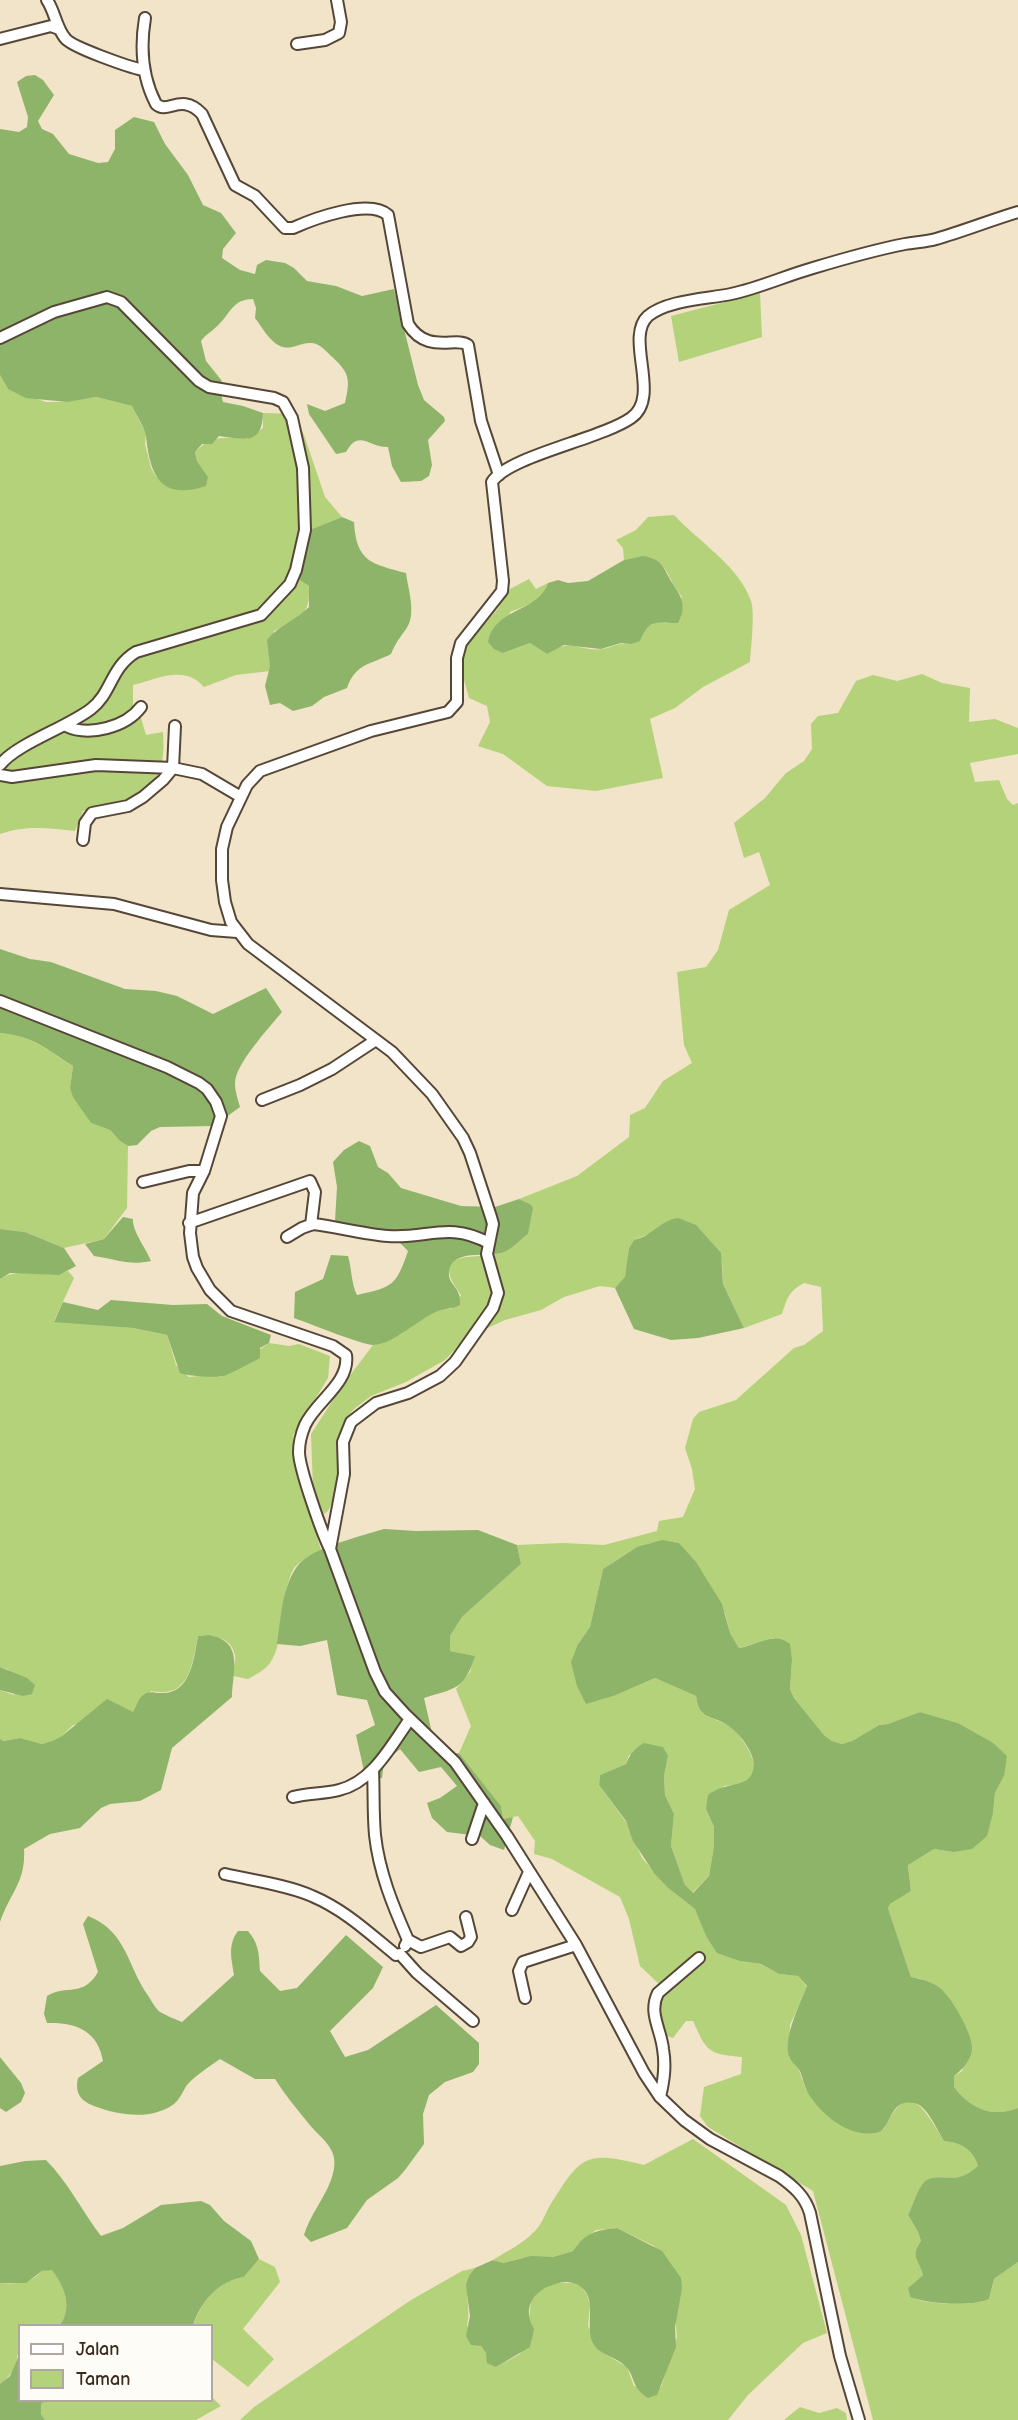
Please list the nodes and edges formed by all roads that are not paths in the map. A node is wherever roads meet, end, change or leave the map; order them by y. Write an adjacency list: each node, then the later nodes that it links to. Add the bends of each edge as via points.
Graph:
1 (47, 0): 4 (street)
2 (337, 0): 6 (street, via 339,33 325,40)
3 (145, 18): 7 (street)
4 (58, 29): 5 (street, via 51,26); 7 (street, via 72,46)
5 (0, 39)
6 (297, 44)
7 (142, 70): 10 (street, via 159,108 184,103 197,108 235,185 255,196 285,228 340,211 380,209 388,215 408,324 413,332 434,344 468,345 481,421)
8 (1018, 212): 10 (street, via 933,240 903,244 732,294 654,312 642,323 640,334 643,398 636,414)
9 (0, 338): 12 (street, via 54,312 107,297 121,302 199,381 209,387 283,402 292,418 303,468 304,530 296,570 279,598 261,615 136,652 118,667 98,703)
10 (499, 475): 17 (street, via 491,487 502,591 458,649 454,708 361,734 265,768 255,775)
11 (141, 707): 12 (street, via 128,720 109,727 76,731)
12 (66, 726): 14 (street, via 14,752)
13 (175, 726): 15 (street)
14 (0, 765)
15 (173, 768): 16 (street, via 96,765 12,777); 17 (street, via 202,774); 18 (street, via 157,786 128,806 92,813 85,823)
16 (0, 775)
17 (241, 797): 20 (street, via 227,827 221,863 225,902)
18 (83, 840)
19 (0, 894): 20 (street, via 114,904 211,930)
20 (237, 932): 22 (street, via 269,961)
21 (0, 1000): 24 (street, via 199,1083 216,1102 220,1116)
22 (376, 1040): 23 (street, via 332,1069); 29 (street, via 426,1087 463,1138 493,1224)
23 (262, 1100)
24 (204, 1171): 25 (street); 26 (street, via 193,1193)
25 (143, 1182)
26 (189, 1223): 27 (street, via 310,1181 315,1192); 30 (street, via 197,1268 221,1303 231,1311 333,1346 346,1355 343,1374 306,1424 299,1452)
27 (311, 1225): 28 (street); 29 (street, via 387,1236 457,1232)
28 (287, 1237)
29 (489, 1244): 30 (street, via 488,1259 497,1283 497,1301 455,1362 427,1385 368,1407 348,1427 343,1442 343,1484)
30 (330, 1549): 31 (street, via 375,1672 385,1692)
31 (410, 1719): 32 (street); 34 (street, via 454,1762)
32 (373, 1770): 33 (street, via 346,1788); 40 (street, via 375,1835 381,1868)
33 (293, 1797)
34 (484, 1803): 35 (street); 36 (street)
35 (472, 1839)
36 (528, 1872): 38 (street); 41 (street)
37 (225, 1874): 42 (street, via 311,1895 370,1931 396,1956)
38 (512, 1910)
39 (466, 1917): 40 (street, via 471,1937 465,1945 450,1936 421,1947)
40 (408, 1940): 42 (street)
41 (576, 1945): 44 (street, via 523,1962 519,1971); 46 (street)
42 (400, 1954): 45 (street)
43 (699, 1958): 46 (street, via 658,1993 654,2001 665,2061)
44 (525, 1998)
45 (473, 2021)
46 (660, 2097): 47 (street, via 710,2139 779,2176 805,2200 840,2356)
47 (859, 2420)

